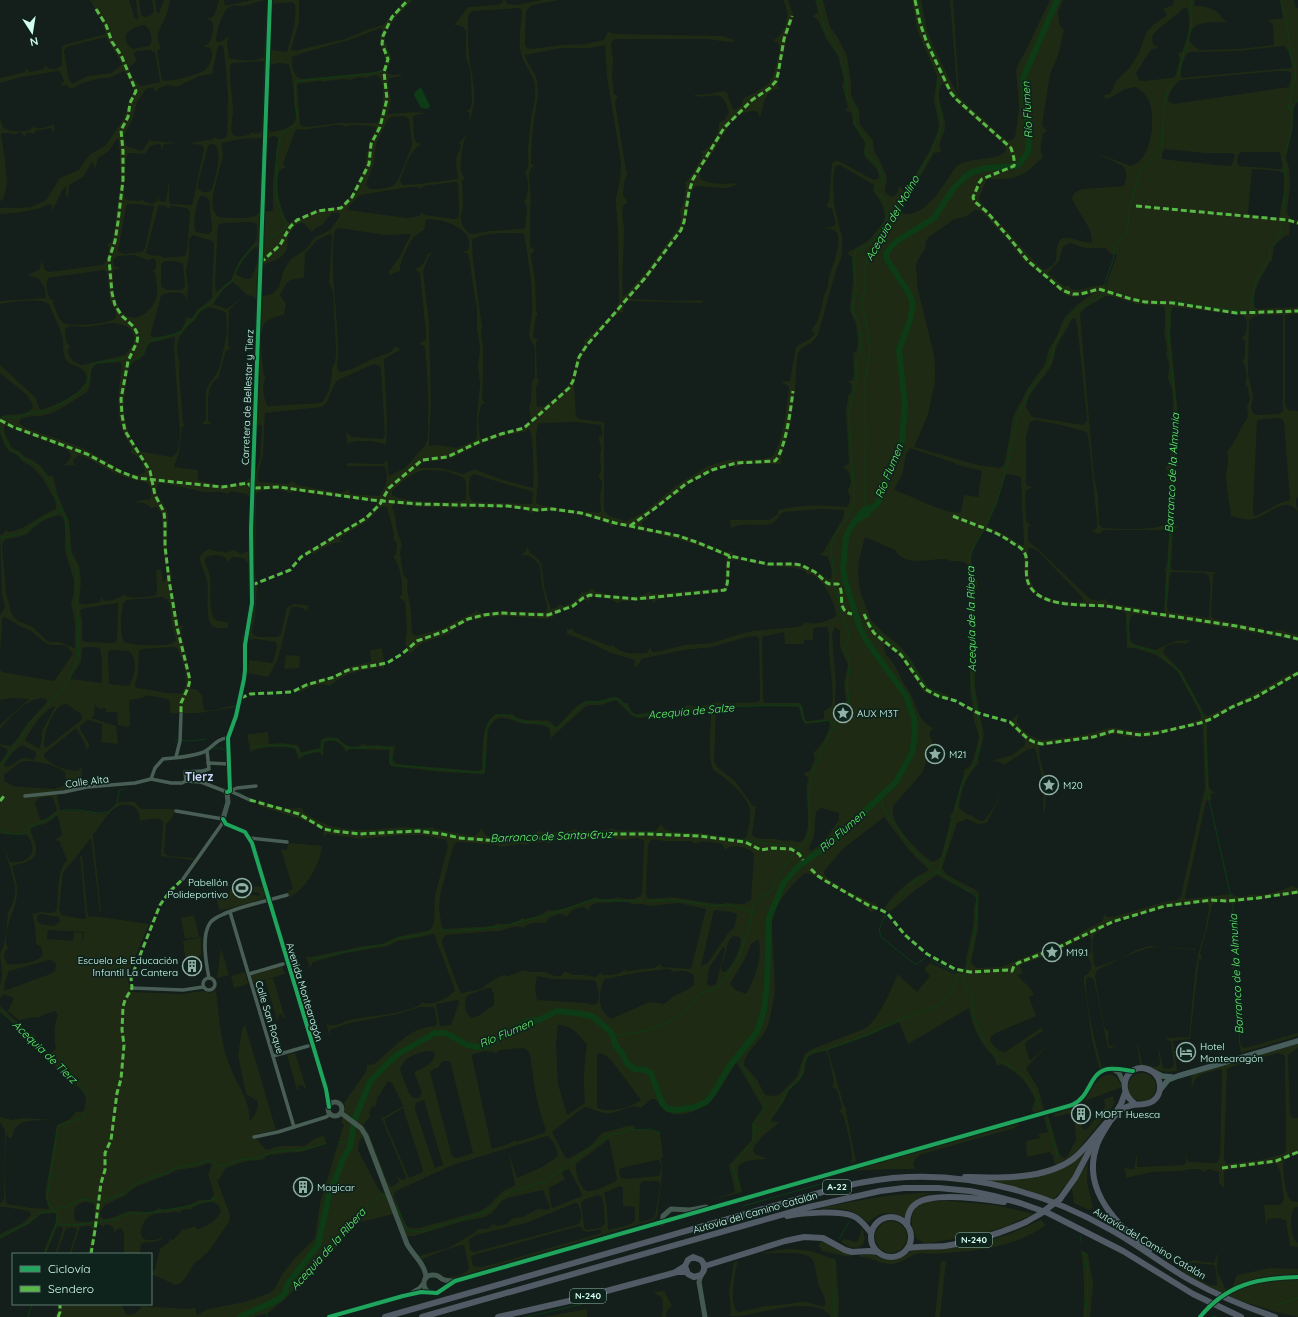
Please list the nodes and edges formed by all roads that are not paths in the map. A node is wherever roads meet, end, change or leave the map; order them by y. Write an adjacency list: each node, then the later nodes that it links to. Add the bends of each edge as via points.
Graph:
1 (270, 0): 3 (street, Carretera de Bellestar y Tierz, via 251,530 252,603 245,645 246,670 236,716)
2 (181, 714): 5 (street, via 180,741)
3 (228, 738): 4 (street, via 217,740); 7 (street, Carretera de Bellestar y Tierz)
4 (207, 750): 5 (street, via 201,754); 6 (street)
5 (176, 757): 9 (street, via 163,759 155,768)
6 (208, 763): 7 (street); 8 (street, via 209,769)
7 (230, 764): 13 (street, Carretera de Bellestar y Tierz)
8 (203, 771): 10 (street, via 185,772); 11 (street)
9 (151, 779): 10 (street, Calle Alta, via 171,783); 14 (street, Calle Alta)
10 (185, 782): 11 (street, Calle Alta)
11 (201, 782): 13 (street, Calle Alta)
12 (256, 786): 13 (street)
13 (229, 791): 15 (street, Calle Alta); 17 (street, Carretera de Bellestar y Tierz)
14 (25, 796)
15 (250, 800)
16 (176, 811): 17 (street)
17 (223, 820): 18 (street, via 226,824 241,829); 20 (street)
18 (250, 838): 19 (street); 22 (street, Avenida Montearagón)
19 (287, 842)
20 (183, 879)
21 (287, 895): 22 (street)
22 (269, 900): 23 (street); 37 (street, Avenida Montearagón)
23 (230, 912): 25 (street, Calle San Roque); 26 (street, via 217,916 207,929 205,941)
24 (283, 964): 25 (street)
25 (249, 974): 31 (street, Calle San Roque)
26 (209, 978): 27 (street, via 204,980); 27 (street, via 214,980 214,988 208,990)
27 (203, 986): 28 (street, via 183,990)
28 (132, 988)
29 (1298, 1041): 35 (main road)
30 (308, 1046): 31 (street)
31 (273, 1056): 47 (street, Calle San Roque)
32 (1112, 1069): 33 (street); 36 (street, via 1119,1073); 50 (street, via 1096,1076 1084,1096 1072,1105)
33 (1133, 1071): 34 (highway, via 1144,1068); 36 (highway)
34 (1153, 1072): 35 (main road, via 1168,1077); 38 (highway, via 1158,1078)
35 (1178, 1076): 38 (main road, via 1168,1080)
36 (1124, 1083): 39 (highway)
37 (326, 1088): 40 (street, Avenida Montearagón, via 330,1097); 43 (street, Avenida Montearagón)
38 (1160, 1090): 41 (highway, via 1152,1102)
39 (1125, 1093): 41 (highway); 42 (highway)
40 (337, 1102): 43 (street); 45 (street, via 341,1105)
41 (1135, 1104): 42 (highway)
42 (1123, 1106): 46 (highway, N-240)
43 (329, 1107): 44 (street)
44 (331, 1114): 45 (street); 47 (street)
45 (342, 1114): 62 (street, via 366,1136 407,1244)
46 (1107, 1123): 49 (highway, via 1076,1156 1048,1170 1006,1177); 58 (highway, N-240, bridge, via 1070,1187 1046,1211 1001,1233 944,1246); 83 (highway, via 1095,1149 1093,1166 1098,1193 1115,1219 1148,1249 1191,1278 1230,1300)
47 (294, 1127): 48 (street)
48 (254, 1137)
49 (909, 1177): 77 (highway, Autovía del Camino Catalán / A-22, via 832,1188); 83 (highway, Autovía del Camino Catalán / A-22, via 977,1182 1046,1199 1111,1230 1166,1266 1211,1291)
50 (725, 1204): 52 (street); 52 (street, via 690,1210 671,1209 665,1213)
51 (1048, 1213): 53 (highway, via 991,1200 932,1198 924,1199 913,1206); 57 (highway, Autovía del Camino Catalán / A-22, via 1020,1203 970,1191 904,1188 856,1195); 82 (highway, Autovía del Camino Catalán / A-22, via 1123,1251 1193,1294)
52 (662, 1223): 71 (street)
53 (907, 1225): 54 (highway, via 898,1218 886,1217 877,1223); 55 (highway)
54 (871, 1233): 56 (highway); 57 (highway, via 860,1219 853,1216 816,1213 790,1216)
55 (911, 1239): 58 (highway); 59 (highway)
56 (872, 1240): 60 (highway); 61 (highway)
57 (688, 1241): 78 (highway, Autovía del Camino Catalán / A-22)
58 (920, 1246): 59 (highway, N-240)
59 (908, 1248): 61 (highway, N-240, via 894,1257)
60 (859, 1251): 61 (highway, N-240); 63 (highway, N-240, via 848,1252 823,1238 804,1237)
61 (878, 1252)
62 (418, 1261): 65 (street); 70 (street, via 424,1269)
63 (704, 1264): 64 (highway, N-240, via 699,1258 693,1258 688,1260); 66 (highway)
64 (686, 1269): 67 (highway); 79 (highway, N-240)
65 (435, 1275): 69 (street); 70 (street, via 430,1275)
66 (701, 1275): 67 (highway); 72 (street)
67 (694, 1277): 72 (street)
68 (1298, 1277): 81 (street, bridge, via 1262,1279 1234,1289 1222,1296)
69 (441, 1278): 71 (street); 73 (street)
70 (425, 1280): 74 (street, via 425,1289); 75 (street, via 417,1290)
71 (455, 1281): 73 (street)
72 (699, 1282): 80 (street)
73 (441, 1290): 74 (street, via 434,1294)
74 (428, 1292): 75 (street)
75 (404, 1296): 76 (street)
76 (329, 1317)
77 (385, 1317)
78 (422, 1317)
79 (498, 1317)
80 (705, 1317)
81 (1200, 1317)
82 (1241, 1317)
83 (1275, 1317)

